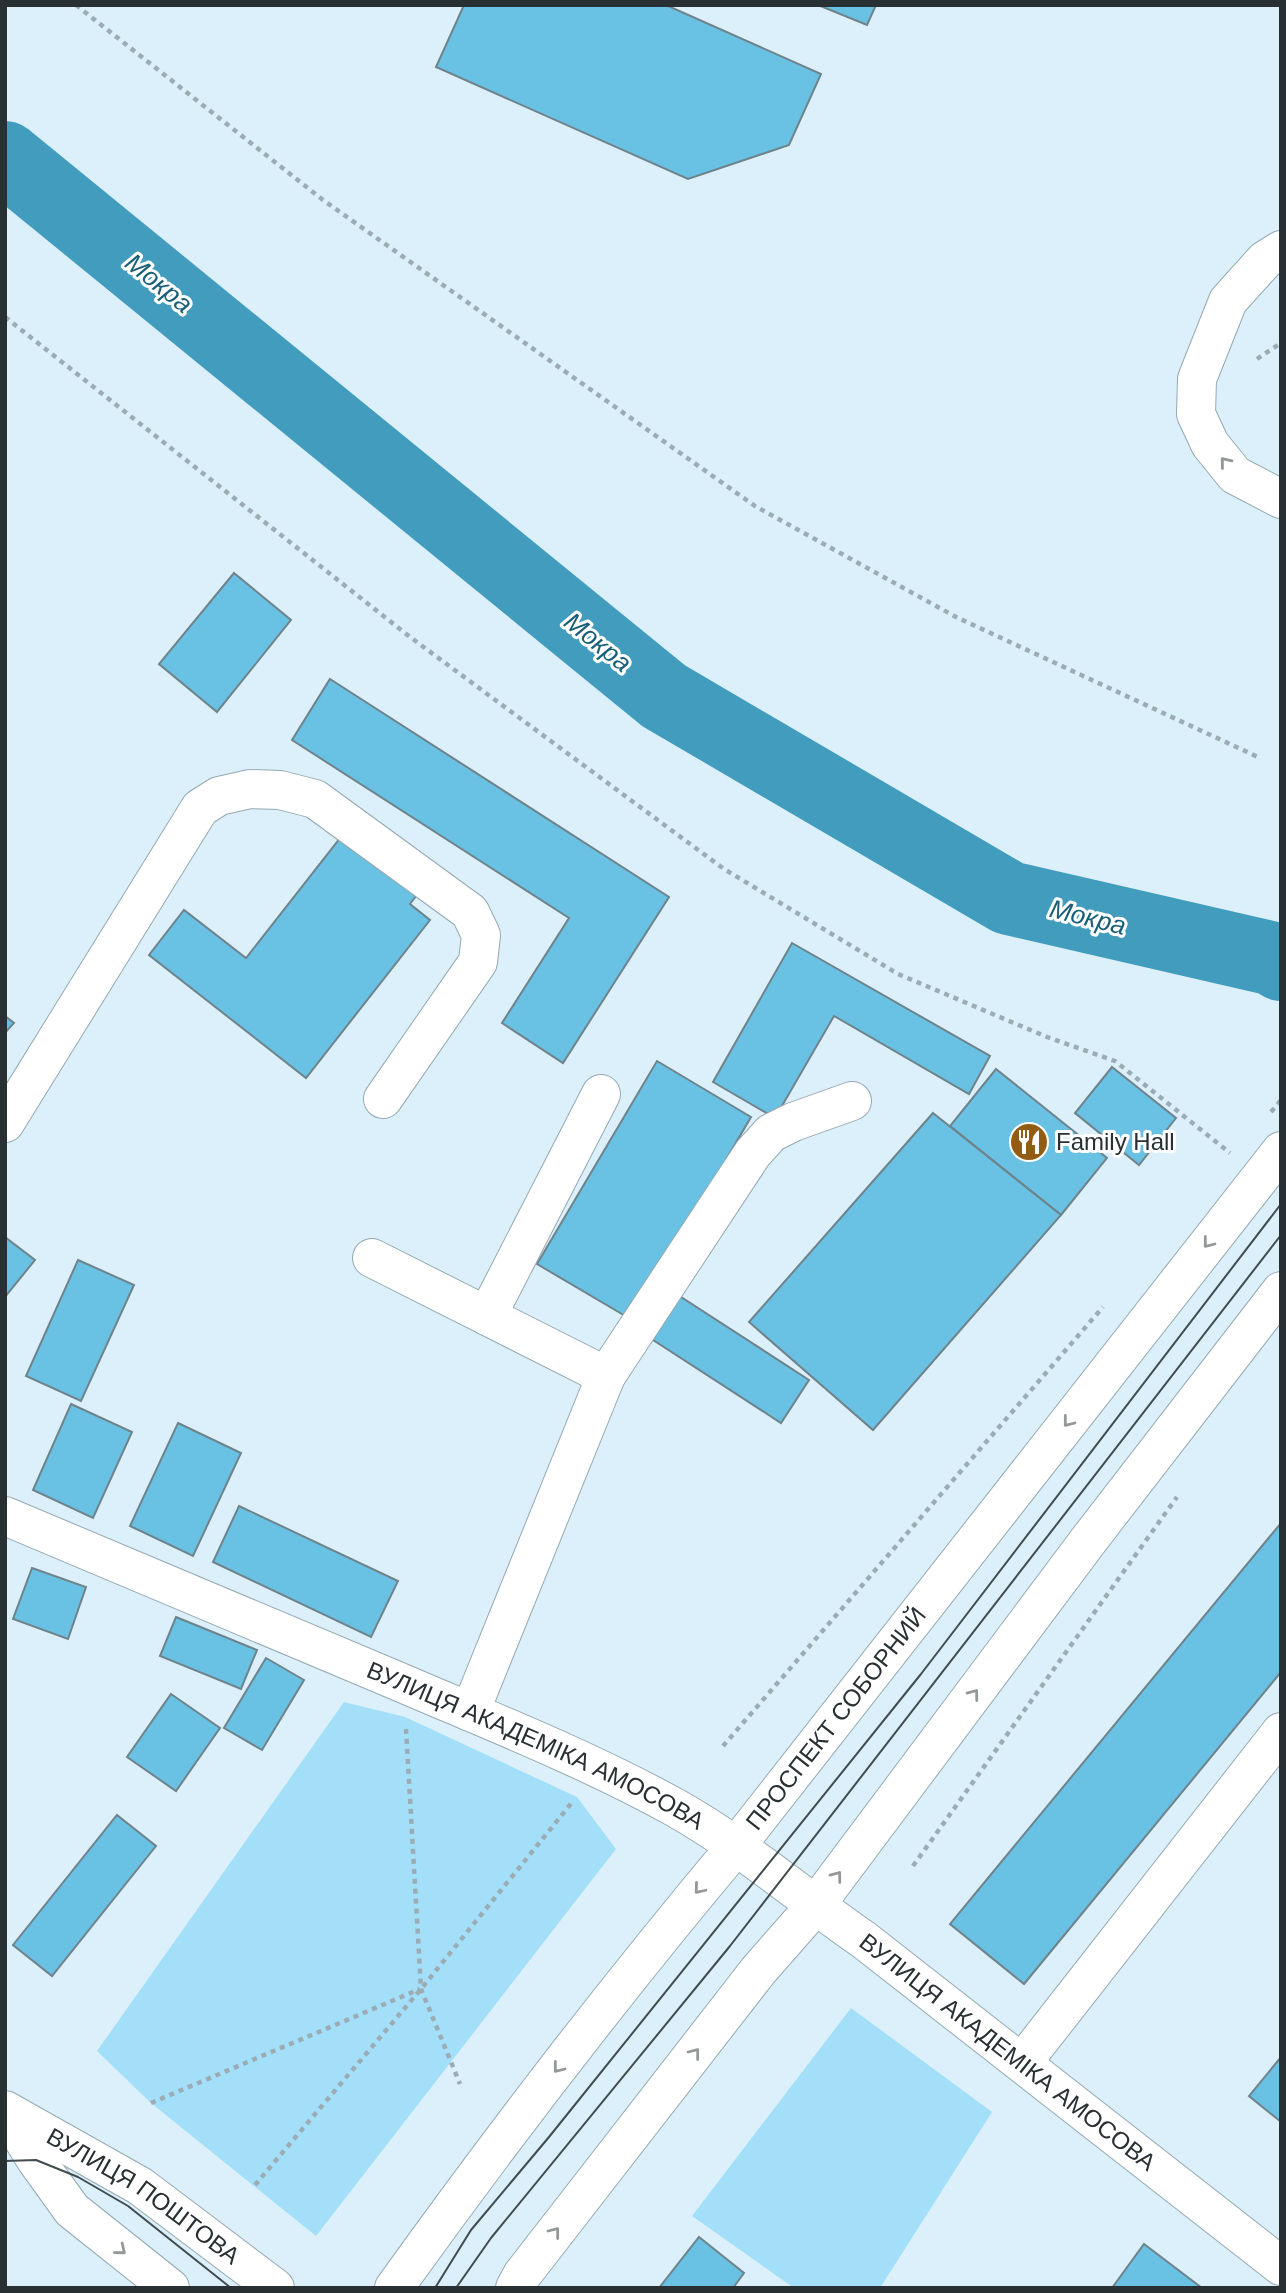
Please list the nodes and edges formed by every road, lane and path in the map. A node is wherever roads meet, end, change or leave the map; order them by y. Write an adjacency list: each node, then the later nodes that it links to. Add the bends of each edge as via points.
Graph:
1 (76, 5): 7 (path, via 323,200 755,506 956,617)
2 (1281, 250): 6 (main road, one-way to 2, via 1235,475 1210,444 1196,414 1197,379 1228,301 1265,260)
3 (5, 317): 13 (path, via 410,637 724,869 898,974 1115,1061 1234,1155)
4 (1281, 343): 5 (path)
5 (1257, 359)
6 (1281, 499)
7 (1258, 757)
8 (601, 1094): 17 (main road)
9 (383, 1099): 11 (main road, via 478,962 481,935 470,912 315,799 280,790 250,789 219,796 200,808)
10 (852, 1101): 18 (main road, via 771,1133 752,1153)
11 (5, 1123)
12 (1281, 1151): 13 (main road, ПРОСПЕКТ СОБОРНИЙ)
13 (1239, 1176): 26 (main road, ПРОСПЕКТ СОБОРНИЙ, one-way to 26)
14 (372, 1258): 17 (main road)
15 (1281, 1291): 28 (main road, one-way to 15)
16 (1106, 1304): 24 (path)
17 (488, 1316): 18 (main road)
18 (607, 1376): 21 (main road)
19 (1185, 1487): 27 (path)
20 (5, 1516): 21 (main road, ВУЛИЦЯ АКАДЕМІКА АМОСОВА)
21 (470, 1712): 26 (main road, ВУЛИЦЯ АКАДЕМІКА АМОСОВА, via 607,1773)
22 (405, 1717): 29 (path)
23 (1281, 1732): 30 (main road)
24 (723, 1746)
25 (577, 1797): 29 (path)
26 (737, 1845): 28 (main road, ВУЛИЦЯ АКАДЕМІКА АМОСОВА); 40 (main road, ПРОСПЕКТ СОБОРНИЙ, one-way to 40, via 481,2166)
27 (913, 1866)
28 (815, 1906): 30 (main road, ВУЛИЦЯ АКАДЕМІКА АМОСОВА); 41 (main road, one-way to 28, via 758,1971)
29 (421, 1989): 31 (path); 32 (path); 36 (path)
30 (1022, 2063): 37 (main road, ВУЛИЦЯ АКАДЕМІКА АМОСОВА)
31 (460, 2084)
32 (151, 2103)
33 (5, 2110): 34 (main road, ВУЛИЦЯ ПОШТОВА); 35 (main road)
34 (87, 2157): 35 (main road); 39 (main road, ВУЛИЦЯ ПОШТОВА, via 140,2186)
35 (21, 2167): 38 (main road, one-way to 38)
36 (255, 2185)
37 (1281, 2266)
38 (170, 2288)
39 (275, 2288)
40 (394, 2288)
41 (515, 2288)

